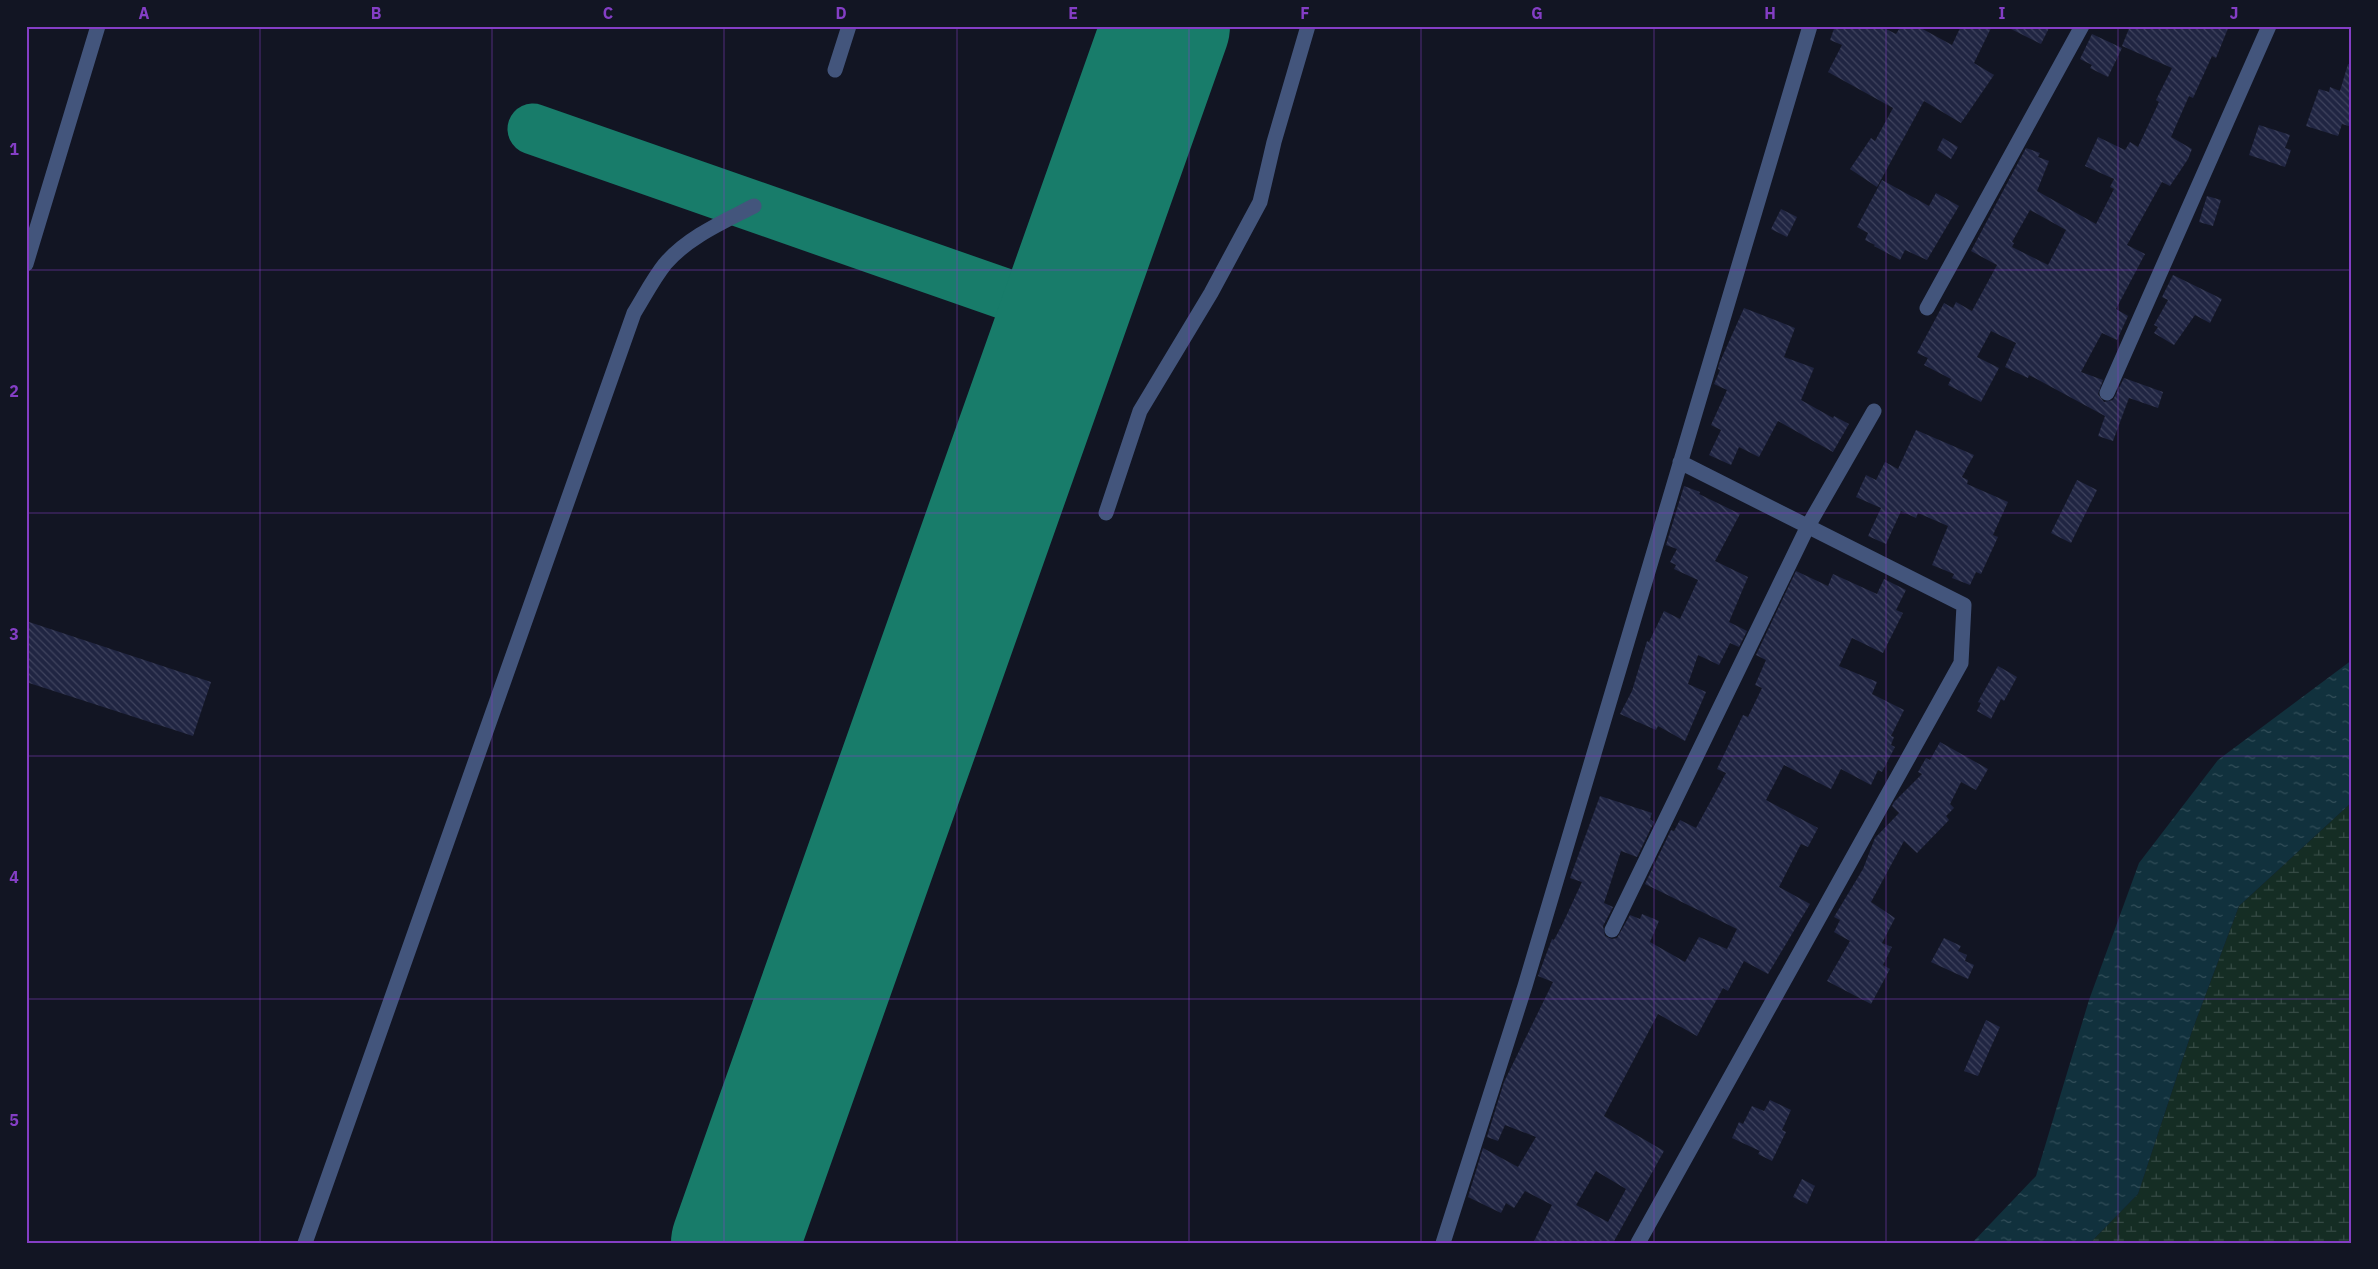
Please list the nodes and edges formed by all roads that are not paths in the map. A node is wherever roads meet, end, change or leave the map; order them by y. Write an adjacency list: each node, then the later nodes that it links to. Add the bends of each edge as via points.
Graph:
1 (98, 26): 9 (street)
2 (850, 26): 7 (street)
3 (1308, 26): 14 (street, via 1260,202 1140,411)
4 (1810, 26): 13 (street)
5 (2082, 26): 10 (street)
6 (2269, 26): 11 (street)
7 (835, 70)
8 (754, 206): 17 (street, via 710,228 680,248 664,265 634,313)
9 (26, 264)
10 (1927, 308)
11 (2107, 393)
12 (1874, 411): 15 (street)
13 (1680, 462): 15 (street); 18 (street, via 1528,976)
14 (1106, 513)
15 (1808, 526): 16 (street); 19 (street, via 1964,605 1961,662)
16 (1612, 930)
17 (305, 1243)
18 (1444, 1243)
19 (1638, 1243)

